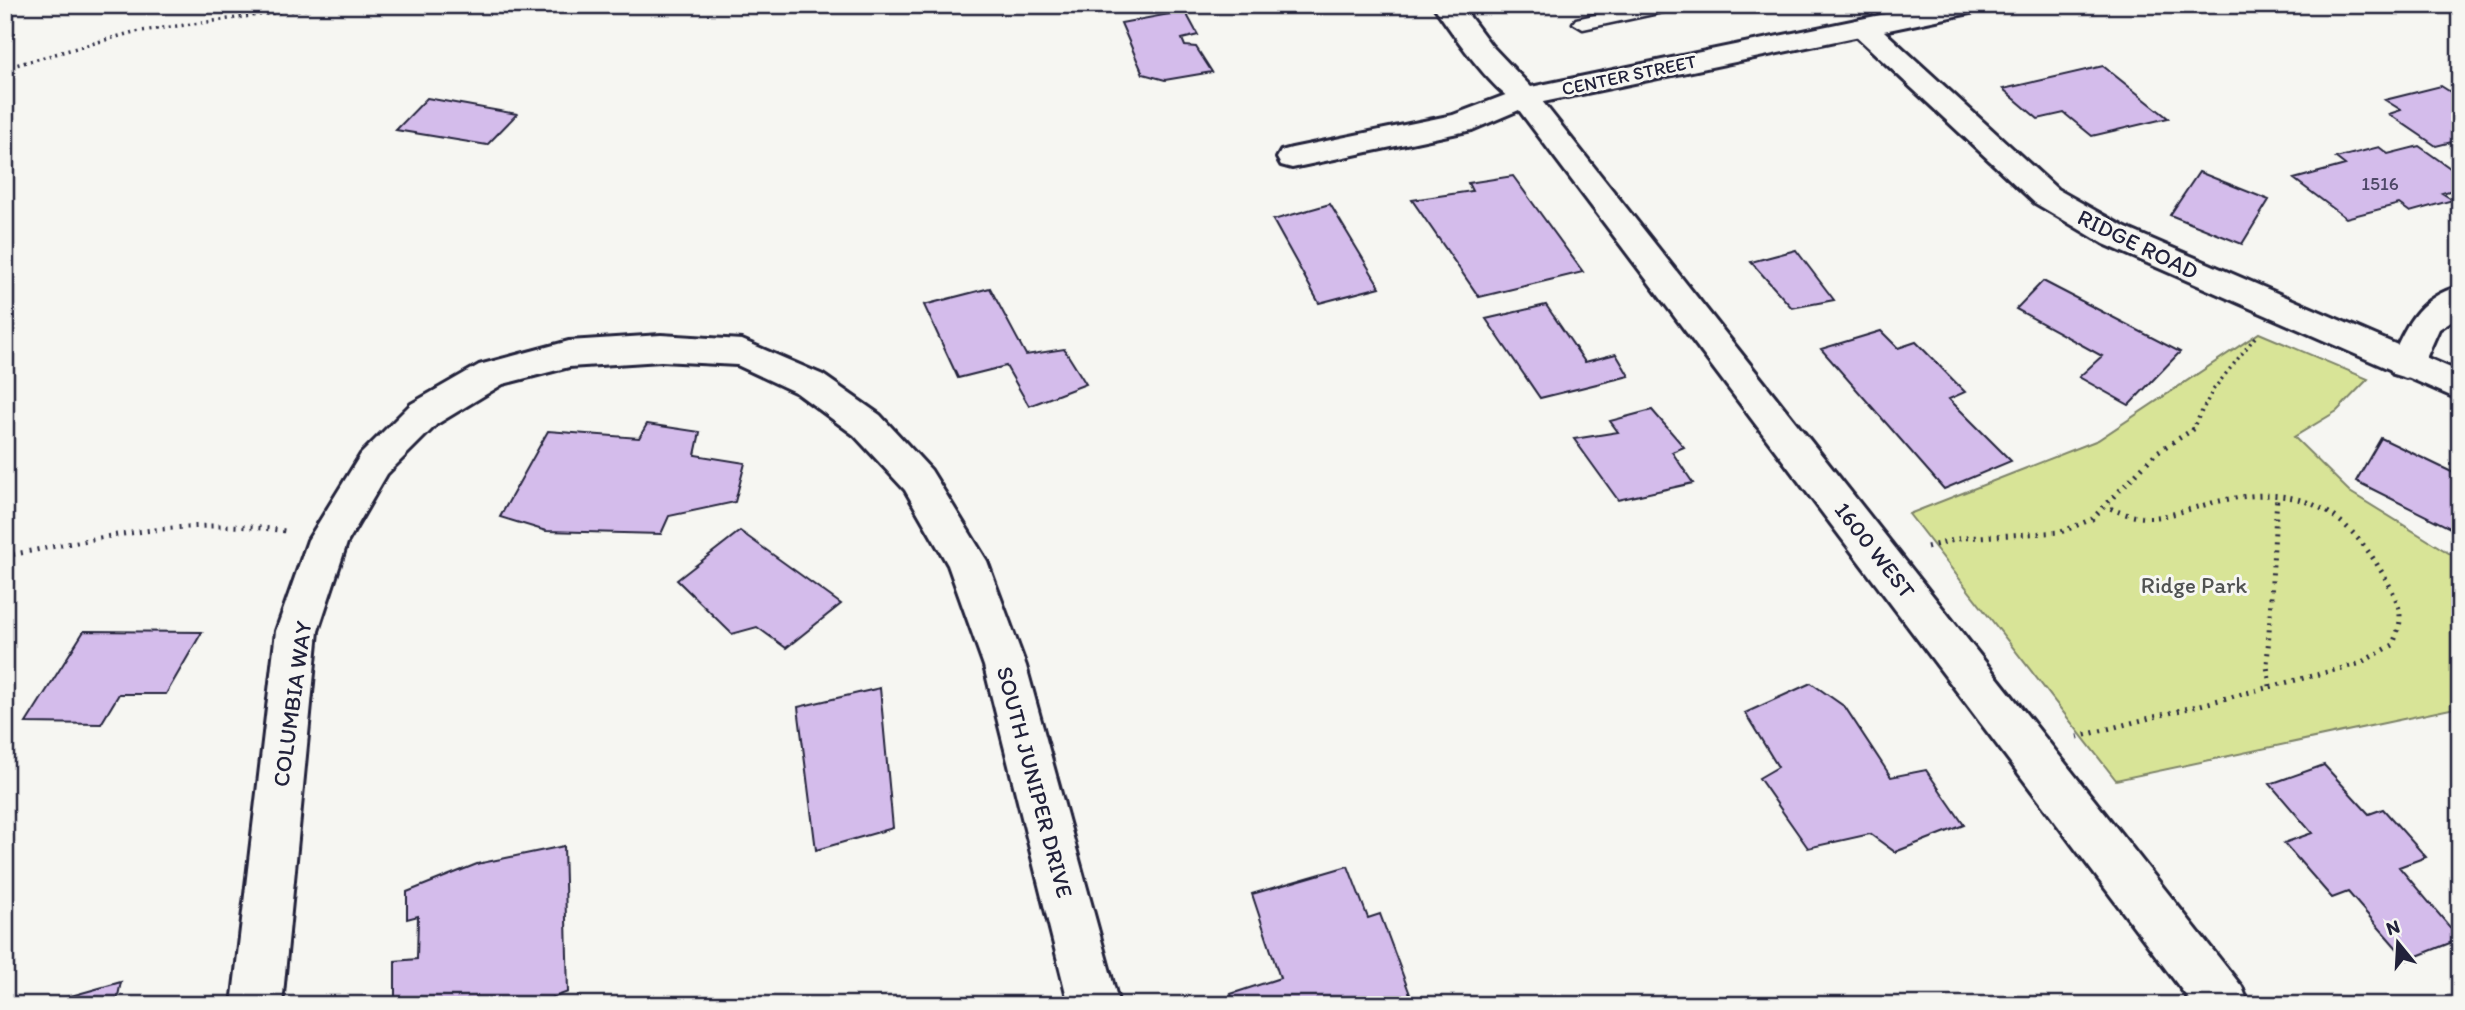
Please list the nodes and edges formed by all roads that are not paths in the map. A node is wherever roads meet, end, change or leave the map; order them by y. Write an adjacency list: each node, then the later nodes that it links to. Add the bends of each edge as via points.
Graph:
1 (1447, 5): 6 (street, 1600 WEST)
2 (1970, 5): 5 (street, CENTER STREET)
3 (1665, 6): 4 (lane)
4 (1583, 23)
5 (1863, 27): 6 (street, CENTER STREET); 9 (street, RIDGE ROAD, via 2046,196 2115,236)
6 (1524, 97): 7 (street, CENTER STREET, via 1461,123); 14 (street, 1600 WEST)
7 (1292, 158)
8 (2460, 298): 9 (street, via 2425,322)
9 (2406, 365): 10 (street, RIDGE ROAD)
10 (2460, 387)
11 (967, 561): 12 (street, COLUMBIA WAY, via 918,480 867,425 810,384 742,353 661,348 569,354 492,374 424,414 382,456 328,540 297,631); 13 (street, SOUTH JUNIPER DRIVE, via 1005,666)
12 (257, 1005)
13 (1094, 1005)
14 (2224, 1005)

